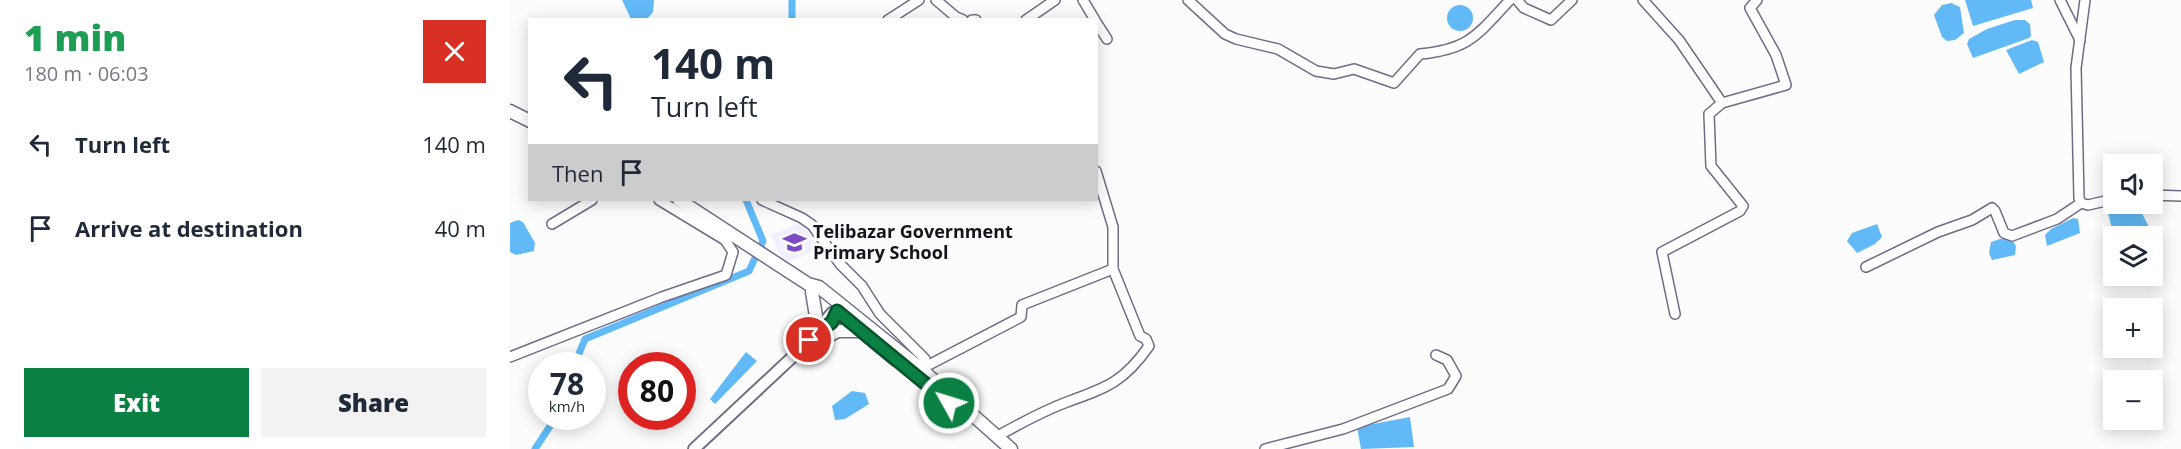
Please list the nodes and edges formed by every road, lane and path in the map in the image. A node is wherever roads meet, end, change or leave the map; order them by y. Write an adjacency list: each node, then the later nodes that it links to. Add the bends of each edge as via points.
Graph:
1 (919, 0): 13 (street)
2 (936, 0): 14 (street)
3 (1055, 0): 15 (street)
4 (1083, 0): 16 (street)
5 (1188, 0): 6 (street, via 1225,34 1236,39 1278,49 1316,71 1334,74 1354,69 1394,83 1420,54 1447,51 1473,40)
6 (1510, 0)
7 (1516, 0): 8 (street, via 1551,20)
8 (1572, 0)
9 (1643, 0): 20 (street, via 1679,40)
10 (1757, 0): 20 (street, via 1750,8 1776,55 1786,85)
11 (2060, 0): 19 (street)
12 (2085, 0): 19 (street)
13 (891, 18)
14 (958, 18)
15 (1029, 18)
16 (1094, 18)
17 (1098, 24): 18 (street)
18 (1107, 39)
19 (2080, 40): 31 (street, via 2076,68)
20 (1722, 103): 37 (street, via 1709,114 1711,166 1743,206 1662,252)
21 (510, 111): 22 (highway)
22 (528, 120)
23 (1098, 178): 34 (street, via 1113,227)
24 (2163, 195): 25 (street)
25 (2181, 196)
26 (590, 201): 32 (street)
27 (661, 201): 41 (street, via 725,240 734,252 726,275)
28 (681, 201): 35 (highway)
29 (764, 201): 42 (street, via 812,225 840,264 862,285 880,314 925,359)
30 (2103, 202): 31 (street)
31 (2081, 203): 33 (street, via 2057,219 2012,236 2004,232 1992,208)
32 (552, 224)
33 (1866, 267)
34 (1113, 269): 42 (street, via 1022,305 1021,317); 44 (street, via 1140,336 1149,346 1140,359 1101,391)
35 (810, 288): 36 (highway); 39 (highway, via 816,316)
36 (837, 306): 38 (highway); 39 (main road); 42 (highway, via 851,312)
37 (1675, 314)
38 (860, 331): 39 (highway, via 838,331); 43 (highway, via 949,403)
39 (804, 345): 45 (main road)
40 (1436, 355): 47 (street, via 1447,360 1456,376 1448,389 1343,429)
41 (510, 357)
42 (921, 369): 43 (highway)
43 (967, 412): 44 (highway)
44 (996, 436): 46 (highway)
45 (694, 449)
46 (1011, 449)
47 (1265, 449)

